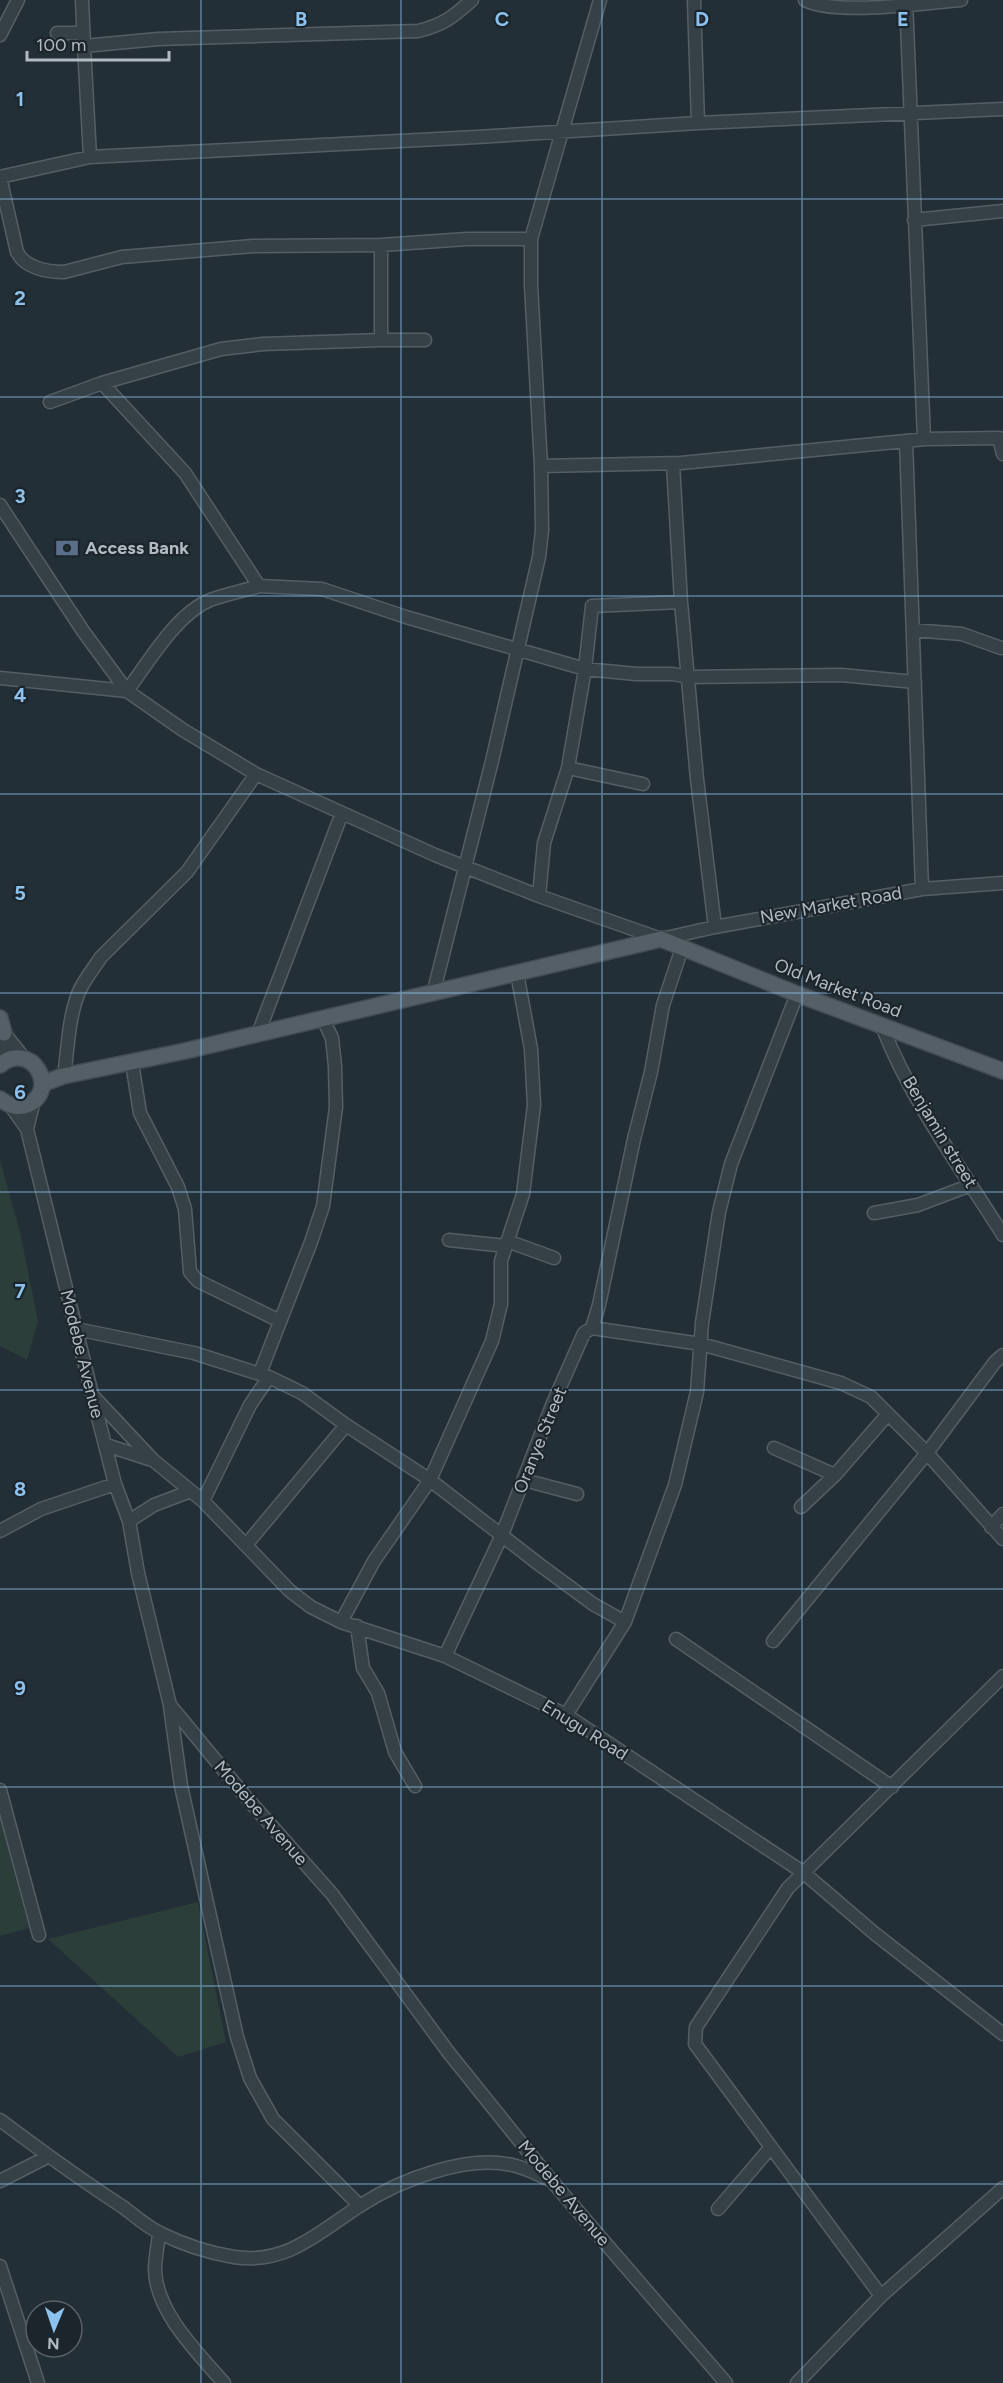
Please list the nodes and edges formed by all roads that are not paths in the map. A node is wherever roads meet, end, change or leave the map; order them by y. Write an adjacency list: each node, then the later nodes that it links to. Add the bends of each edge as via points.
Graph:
1 (18, 0): 10 (street)
2 (82, 0): 11 (street)
3 (472, 0): 11 (street, via 438,26 418,31)
4 (600, 0): 15 (street)
5 (805, 0): 8 (street, via 841,8)
6 (961, 0): 8 (street)
7 (694, 1): 14 (street)
8 (906, 2): 13 (street)
9 (57, 33): 11 (street)
10 (0, 35)
11 (83, 39): 16 (street)
12 (1003, 109): 13 (street)
13 (909, 114): 14 (street); 19 (street)
14 (698, 123): 15 (street)
15 (563, 132): 16 (street); 20 (street)
16 (90, 157): 17 (street)
17 (0, 177): 21 (street, via 21,260 54,272 122,257 253,246)
18 (1003, 211): 19 (street)
19 (914, 220): 27 (street)
20 (531, 239): 21 (street); 31 (street)
21 (381, 245): 22 (street)
22 (381, 340): 23 (street); 24 (street, via 221,349)
23 (425, 340)
24 (102, 383): 25 (street); 33 (street, via 185,473)
25 (50, 402)
26 (1001, 435): 27 (street); 29 (street)
27 (924, 439): 28 (street)
28 (906, 441): 30 (street); 35 (street)
29 (1003, 454)
30 (673, 464): 31 (street); 34 (street)
31 (542, 466): 37 (street, via 539,557)
32 (0, 505): 42 (street)
33 (259, 586): 37 (street, via 322,589); 42 (street, via 193,610 178,623)
34 (681, 602): 38 (street, via 592,606); 39 (street)
35 (913, 630): 36 (street, via 962,634); 41 (street)
36 (1001, 648)
37 (518, 649): 38 (street); 47 (street)
38 (585, 669): 39 (street); 43 (street)
39 (688, 677): 41 (street, via 841,675); 51 (street)
40 (0, 678): 42 (street)
41 (915, 681): 49 (street)
42 (127, 691): 44 (street)
43 (568, 768): 45 (street); 50 (street, via 544,843)
44 (256, 774): 46 (street); 65 (street, via 187,872 101,957 79,992)
45 (643, 784)
46 (342, 813): 47 (street); 61 (street)
47 (465, 867): 50 (street); 55 (street)
48 (1003, 883): 49 (street, New Market Road)
49 (922, 889): 51 (street, New Market Road)
50 (539, 896): 52 (street)
51 (715, 927): 52 (street, New Market Road)
52 (661, 939): 53 (main road, Old Market Road); 54 (main road)
53 (682, 948): 56 (main road, Old Market Road); 79 (street, Oranye Street, via 663,1005)
54 (517, 973): 55 (main road); 76 (street, via 531,1049 534,1105 523,1194)
55 (433, 994): 58 (main road)
56 (797, 994): 59 (main road, Old Market Road); 81 (street, via 731,1164 718,1212)
57 (0, 1018): 60 (main road)
58 (323, 1018): 61 (main road); 78 (street, via 332,1038 336,1107 326,1185 312,1242)
59 (882, 1026): 66 (main road, Old Market Road); 72 (street, Benjamin street, via 915,1095)
60 (4, 1033): 62 (street); 64 (street)
61 (258, 1034): 63 (main road, via 241,1041)
62 (30, 1062): 64 (main road, via 16,1058); 65 (main road); 68 (main road, via 42,1077)
63 (132, 1063): 67 (main road); 78 (street, via 140,1113 185,1209 190,1272 198,1281)
64 (1, 1064)
65 (65, 1069): 67 (main road)
66 (1003, 1071)
67 (87, 1072): 68 (main road)
68 (42, 1084): 69 (main road)
69 (34, 1100): 70 (main road, via 23,1106); 71 (street)
70 (5, 1102): 71 (street)
71 (27, 1129): 80 (street, Modebe Avenue)
72 (971, 1185): 73 (street, via 918,1205); 74 (street, Benjamin street)
73 (874, 1213)
74 (1003, 1235)
75 (449, 1240): 76 (street)
76 (507, 1243): 77 (street); 93 (street, via 501,1261 501,1304 492,1341)
77 (554, 1258)
78 (280, 1321): 83 (street)
79 (592, 1328): 81 (street); 92 (street, Oranye Street, via 584,1333)
80 (76, 1329): 83 (street, via 194,1353); 84 (street, Modebe Avenue)
81 (701, 1344): 85 (street, via 841,1383 871,1397); 107 (street, via 697,1392 675,1485)
82 (1003, 1355): 89 (street)
83 (265, 1375): 86 (street, via 302,1393); 97 (street)
84 (92, 1394): 87 (street, Modebe Avenue); 90 (street)
85 (888, 1414): 89 (street); 91 (street)
86 (346, 1425): 93 (street); 105 (street)
87 (106, 1445): 90 (street); 94 (street, Modebe Avenue)
88 (774, 1448): 91 (street)
89 (927, 1453): 101 (street); 110 (street)
90 (153, 1460): 95 (street, Enugu Road)
91 (835, 1475): 98 (street)
92 (524, 1479): 96 (street); 103 (street, Oranye Street)
93 (430, 1480): 103 (street); 106 (street, via 374,1562)
94 (115, 1484): 100 (street, Modebe Avenue); 102 (street, via 41,1509)
95 (191, 1491): 97 (street, Enugu Road); 100 (street, via 154,1505)
96 (577, 1494)
97 (203, 1502): 105 (street, Enugu Road)
98 (801, 1508)
99 (1003, 1514): 101 (street)
100 (129, 1521): 113 (street, Modebe Avenue)
101 (991, 1527): 104 (street)
102 (0, 1531)
103 (502, 1535): 107 (street, via 593,1604); 111 (street, Oranye Street)
104 (1003, 1539)
105 (246, 1545): 106 (street, Enugu Road, via 290,1591)
106 (341, 1622): 108 (street, Enugu Road)
107 (625, 1622): 114 (street)
108 (357, 1626): 111 (street, Enugu Road); 115 (street, via 363,1668 378,1693 395,1752)
109 (676, 1639): 116 (street)
110 (773, 1641)
111 (445, 1656): 114 (street, Enugu Road)
112 (1003, 1676): 116 (street)
113 (170, 1705): 125 (street, Modebe Avenue, via 332,1894 449,2053); 127 (street, via 181,1786 237,2037 250,2078 273,2119)
114 (566, 1715): 118 (street, Enugu Road)
115 (415, 1786)
116 (892, 1786): 118 (street)
117 (0, 1790): 119 (street)
118 (804, 1873): 120 (street, Enugu Road); 122 (street, via 788,1888 694,2034 695,2044)
119 (39, 1935)
120 (1003, 2034)
121 (0, 2120): 123 (street)
122 (771, 2147): 128 (street); 131 (street)
123 (49, 2156): 124 (street); 129 (street)
124 (0, 2181)
125 (551, 2181): 127 (street, via 516,2166 483,2163 422,2176); 134 (street, Modebe Avenue)
126 (1003, 2188): 131 (street)
127 (360, 2206): 129 (street, via 299,2247 266,2258 215,2253)
128 (718, 2209)
129 (159, 2233): 133 (street, via 155,2271 162,2301)
130 (0, 2266): 132 (street)
131 (881, 2296): 135 (street)
132 (38, 2383)
133 (224, 2383)
134 (726, 2383)
135 (797, 2383)

